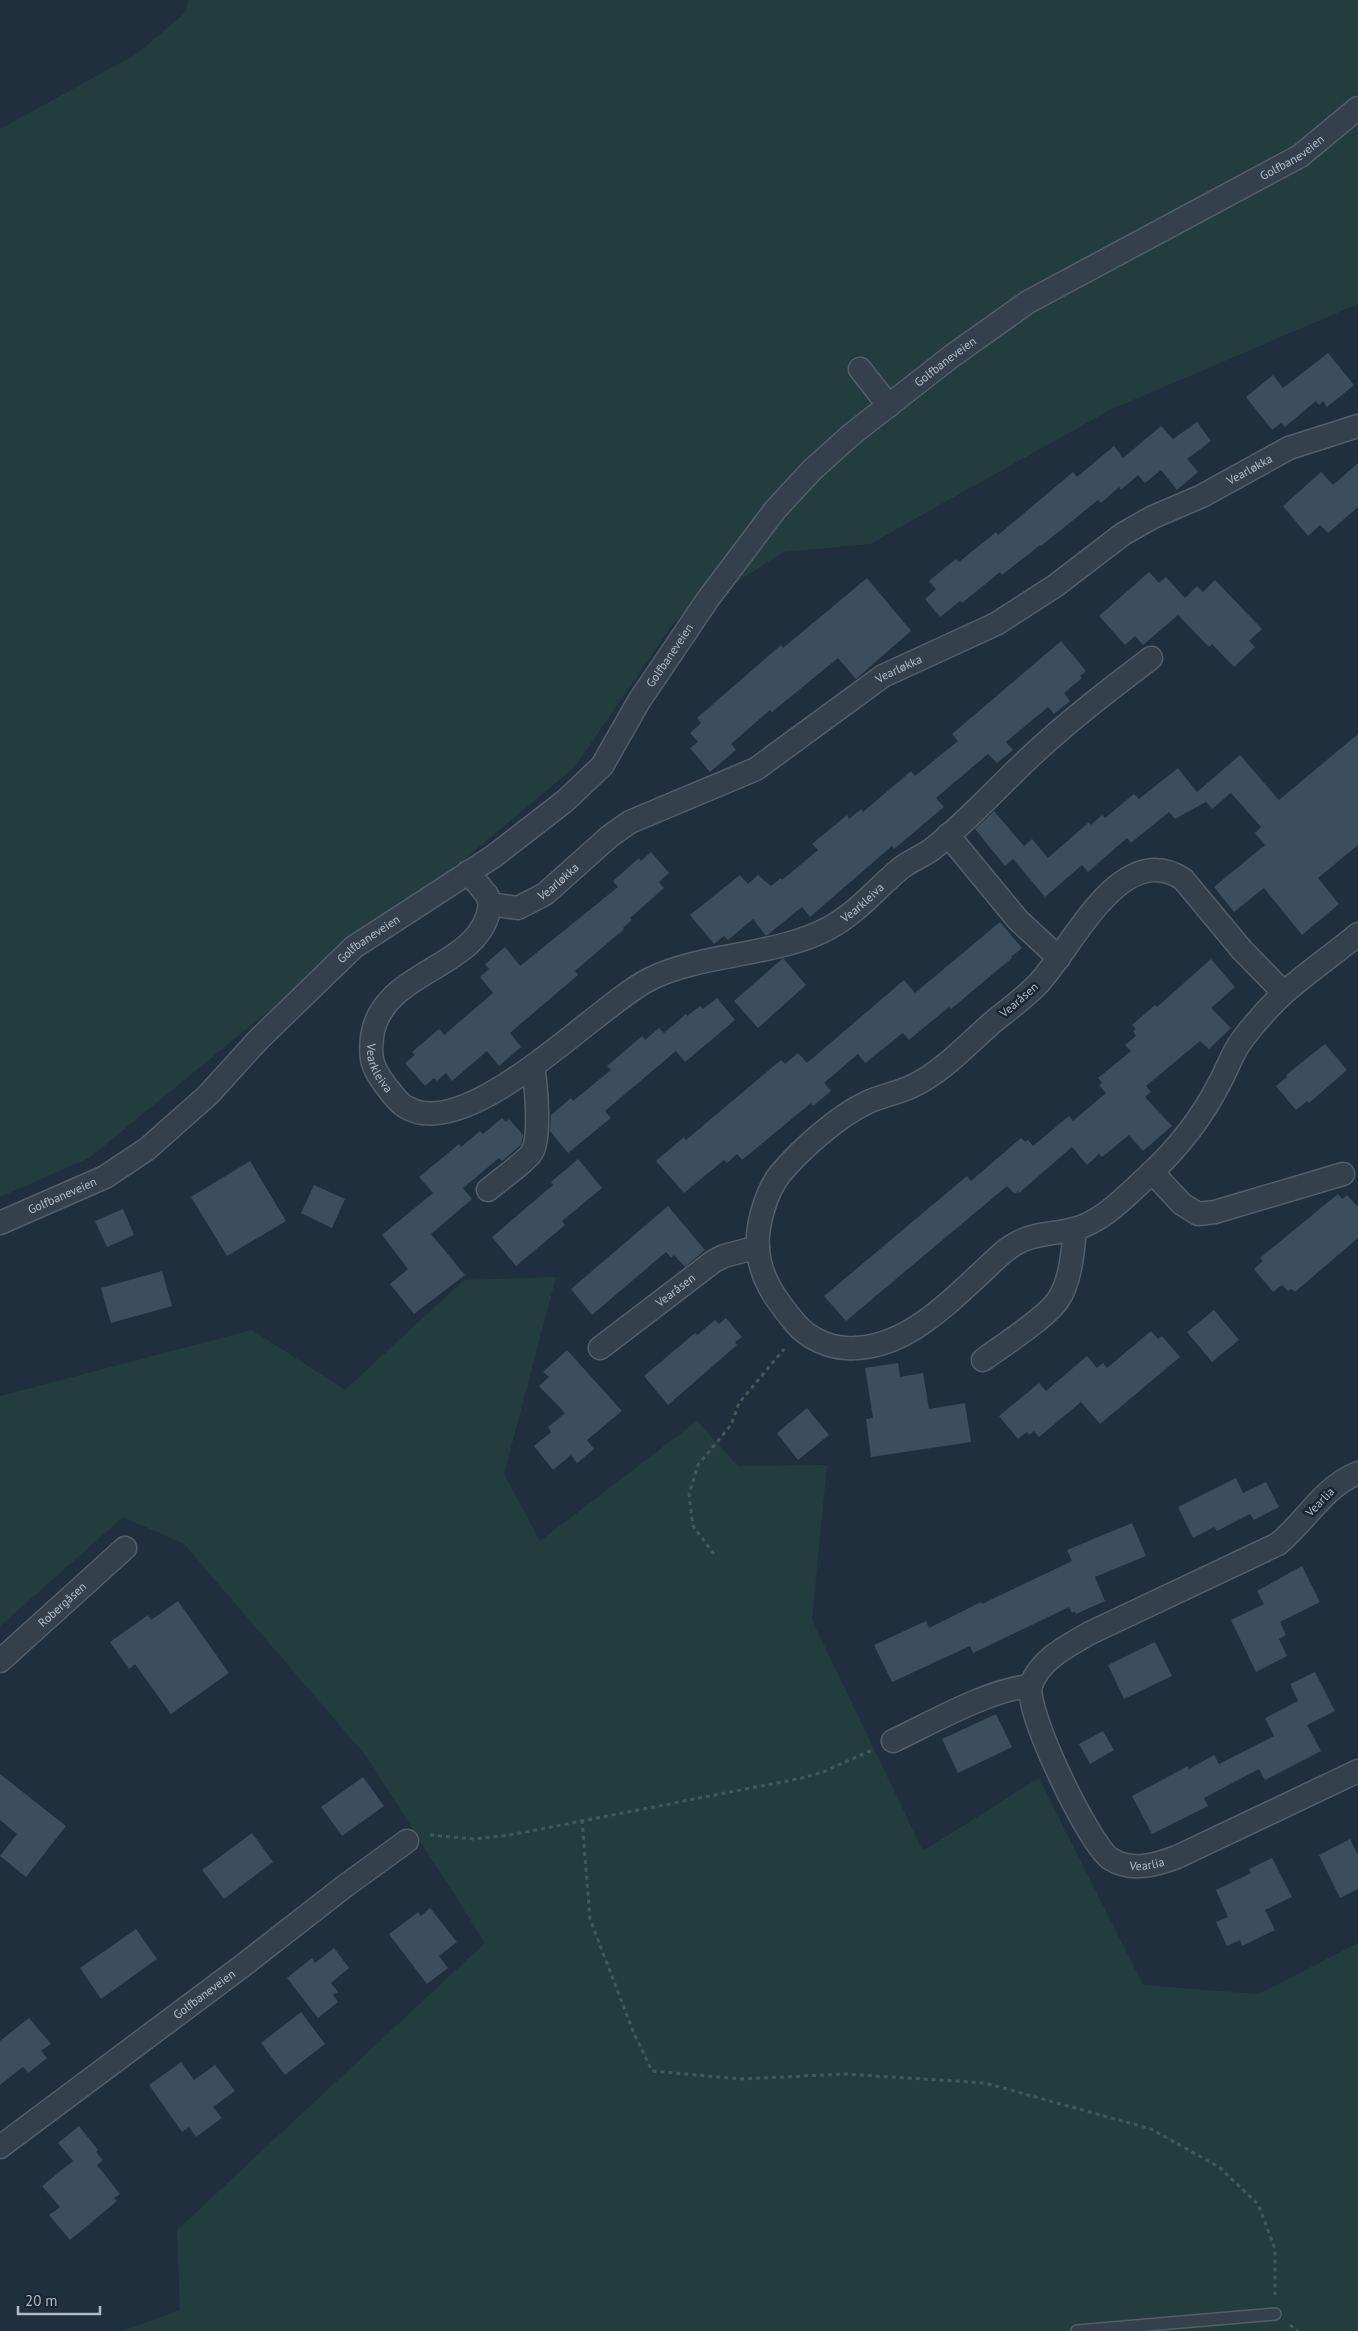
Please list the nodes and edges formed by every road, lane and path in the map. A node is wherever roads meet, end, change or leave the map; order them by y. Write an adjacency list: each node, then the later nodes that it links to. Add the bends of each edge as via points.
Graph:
1 (1358, 108): 3 (street, Golfbaneveien, via 1300,156 1028,302)
2 (860, 369): 3 (street)
3 (889, 406): 7 (street, Golfbaneveien, via 812,470 775,510 708,599 639,701 602,766 565,801)
4 (1358, 426): 8 (street, Vearløkka, via 1289,448 1202,496 1153,517 1123,534 1055,586 996,624 883,676 756,769 630,822 545,894 518,908)
5 (1151, 658): 6 (street, Vearkleiva, via 1091,703)
6 (948, 835): 10 (street, via 1018,920); 12 (street, Vearkleiva, via 903,867 828,929 791,942 674,970 650,979)
7 (468, 872): 8 (street, via 487,895); 16 (street, Golfbaneveien, via 354,946 208,1095 147,1149 105,1177)
8 (490, 904): 12 (street, Vearkleiva, via 489,919 477,938 405,986 380,1010 374,1024 371,1047 373,1065 404,1107 435,1114 469,1104)
9 (1358, 934): 11 (street, Vearåsen)
10 (1059, 958): 11 (street, Vearåsen, via 1082,924 1110,894 1136,873 1159,869 1183,879 1242,950); 18 (street, Vearåsen, via 1038,985 923,1081 870,1101 814,1141 780,1175 774,1186 757,1232)
11 (1284, 993): 13 (street, Vearåsen, via 1240,1043 1204,1109)
12 (533, 1066): 15 (street, via 536,1135 532,1152)
13 (1152, 1172): 14 (street, via 1182,1204 1198,1214 1215,1212); 17 (street, Vearåsen, via 1103,1214)
14 (1343, 1174)
15 (488, 1190)
16 (0, 1223)
17 (1075, 1229): 19 (street, Vearåsen, via 1018,1242 917,1327 889,1341 859,1348 842,1348 826,1344); 21 (street, via 1073,1252 1059,1299)
18 (758, 1248): 19 (street, Vearåsen, via 768,1285); 20 (street, Vearåsen, via 724,1256 714,1262)
19 (801, 1329): 24 (path, via 738,1403 731,1425 698,1465 689,1494 693,1526)
20 (600, 1348)
21 (983, 1360)
22 (1358, 1473): 26 (street, Vearlia, via 1329,1491 1278,1544 1090,1633 1052,1656)
23 (125, 1548): 25 (street, Robergåsen)
24 (714, 1554)
25 (0, 1661)
26 (1030, 1686): 27 (street, via 995,1693); 28 (street, Vearlia, via 1031,1700 1062,1780 1096,1843 1109,1858 1123,1866 1158,1864 1177,1857)
27 (893, 1741): 29 (path, via 802,1778)
28 (1358, 1770)
29 (582, 1820): 30 (path, via 510,1835 474,1839 432,1835); 32 (path, via 590,1919 633,2032 652,2071 741,2078 846,2074 985,2084 1151,2129 1218,2167 1258,2204 1275,2249)
30 (407, 1840): 31 (street, Golfbaneveien)
31 (0, 2147)
32 (1275, 2314): 33 (lane); 34 (path)
33 (1078, 2331)
34 (1298, 2331)

